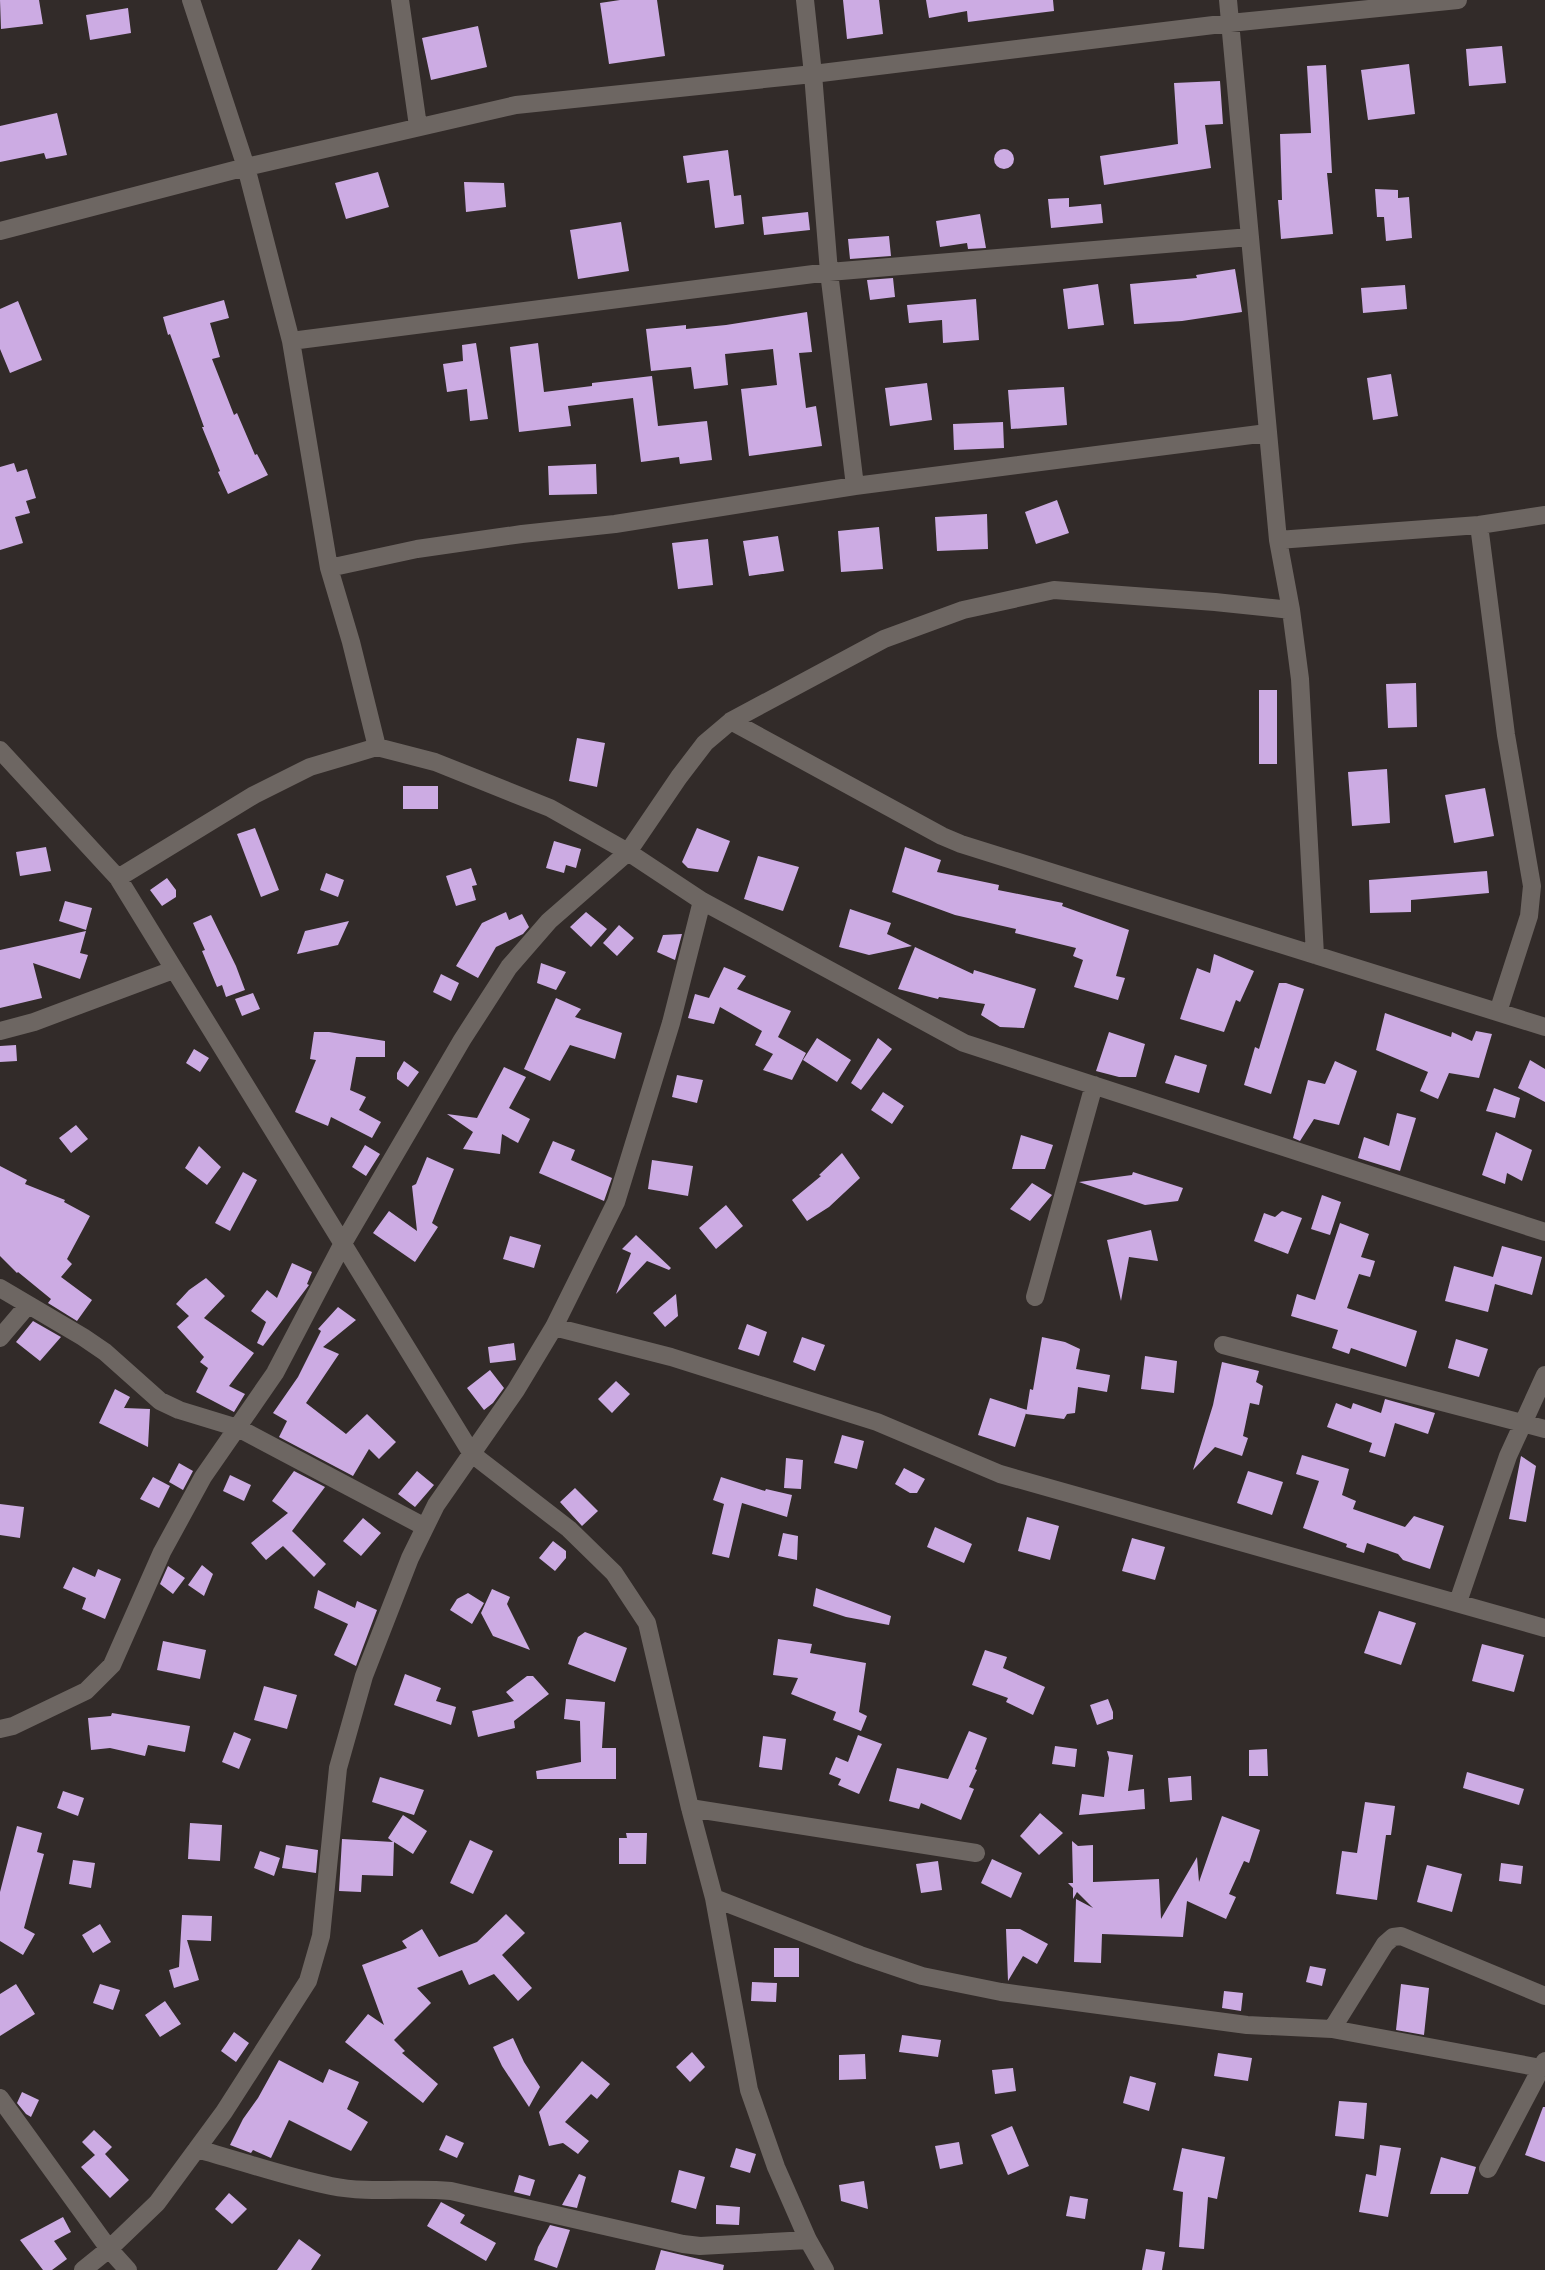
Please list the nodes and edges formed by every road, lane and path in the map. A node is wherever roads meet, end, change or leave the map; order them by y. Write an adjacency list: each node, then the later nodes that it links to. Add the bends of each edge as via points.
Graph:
1 (191, 0): 10 (street)
2 (400, 0): 9 (street)
3 (805, 0): 8 (street)
4 (1228, 0): 7 (street)
5 (1458, 0): 6 (street)
6 (1426, 2): 7 (street)
7 (1230, 23): 8 (street); 12 (street)
8 (813, 74): 9 (street, via 516,105); 13 (street)
9 (418, 126): 10 (street)
10 (246, 167): 11 (street); 14 (street)
11 (0, 231)
12 (1250, 237): 13 (street); 15 (street)
13 (829, 272): 14 (street); 16 (street)
14 (291, 341): 20 (street)
15 (1267, 433): 16 (street); 19 (street)
16 (855, 486): 20 (street, via 615,524 429,547)
17 (1545, 515): 18 (street)
18 (1479, 525): 19 (street); 30 (street, via 1506,735 1532,886 1529,915)
19 (1278, 540): 21 (street)
20 (329, 568): 23 (street)
21 (1291, 610): 22 (street, via 1054,590 963,610 884,639); 28 (street, via 1300,679)
22 (731, 721): 25 (street, via 705,743); 28 (street, via 961,844)
23 (377, 747): 25 (street, via 435,762 550,808); 26 (street, via 310,767 254,795)
24 (3, 758): 26 (street)
25 (628, 852): 27 (street); 35 (street, via 549,921 509,967)
26 (118, 878): 29 (street)
27 (702, 901): 33 (street, via 964,1043); 39 (street, via 671,1023 616,1202)
28 (1315, 955): 30 (street)
29 (173, 970): 32 (street); 35 (street)
30 (1498, 1012): 31 (street)
31 (1545, 1027)
32 (0, 1031)
33 (1094, 1086): 34 (street); 37 (street)
34 (1545, 1232)
35 (342, 1245): 44 (street, via 275,1373); 46 (street)
36 (0, 1288): 38 (street)
37 (1035, 1297)
38 (28, 1305): 40 (street); 44 (street, via 105,1352 160,1401)
39 (554, 1327): 46 (street); 48 (street, via 671,1357 877,1422 1000,1474)
40 (0, 1338)
41 (1223, 1345): 43 (street)
42 (1545, 1375): 43 (street)
43 (1525, 1422): 45 (street); 48 (street, via 1508,1456)
44 (238, 1428): 47 (street); 50 (street, via 204,1477 162,1552 112,1665 86,1691)
45 (1545, 1429)
46 (472, 1454): 47 (street); 51 (street, via 569,1529 614,1573 647,1623)
47 (425, 1527): 58 (street, via 364,1676 338,1768 321,1936 308,1981)
48 (1458, 1602): 49 (street)
49 (1545, 1628)
50 (0, 1729)
51 (690, 1808): 52 (street); 53 (street)
52 (976, 1853)
53 (714, 1898): 55 (street, via 922,1976 1001,1992 1247,2025); 60 (street, via 749,2090 776,2168)
54 (1545, 1996): 55 (street, via 1401,1936 1394,1937 1385,1944)
55 (1332, 2029): 56 (street)
56 (1543, 2065): 59 (street)
57 (0, 2098): 61 (street)
58 (197, 2149): 60 (street, via 331,2186 451,2191 683,2244); 61 (street, via 157,2203)
59 (1488, 2169)
60 (808, 2240): 64 (street)
61 (109, 2249): 62 (street); 63 (street)
62 (83, 2270)
63 (128, 2270)
64 (825, 2270)

